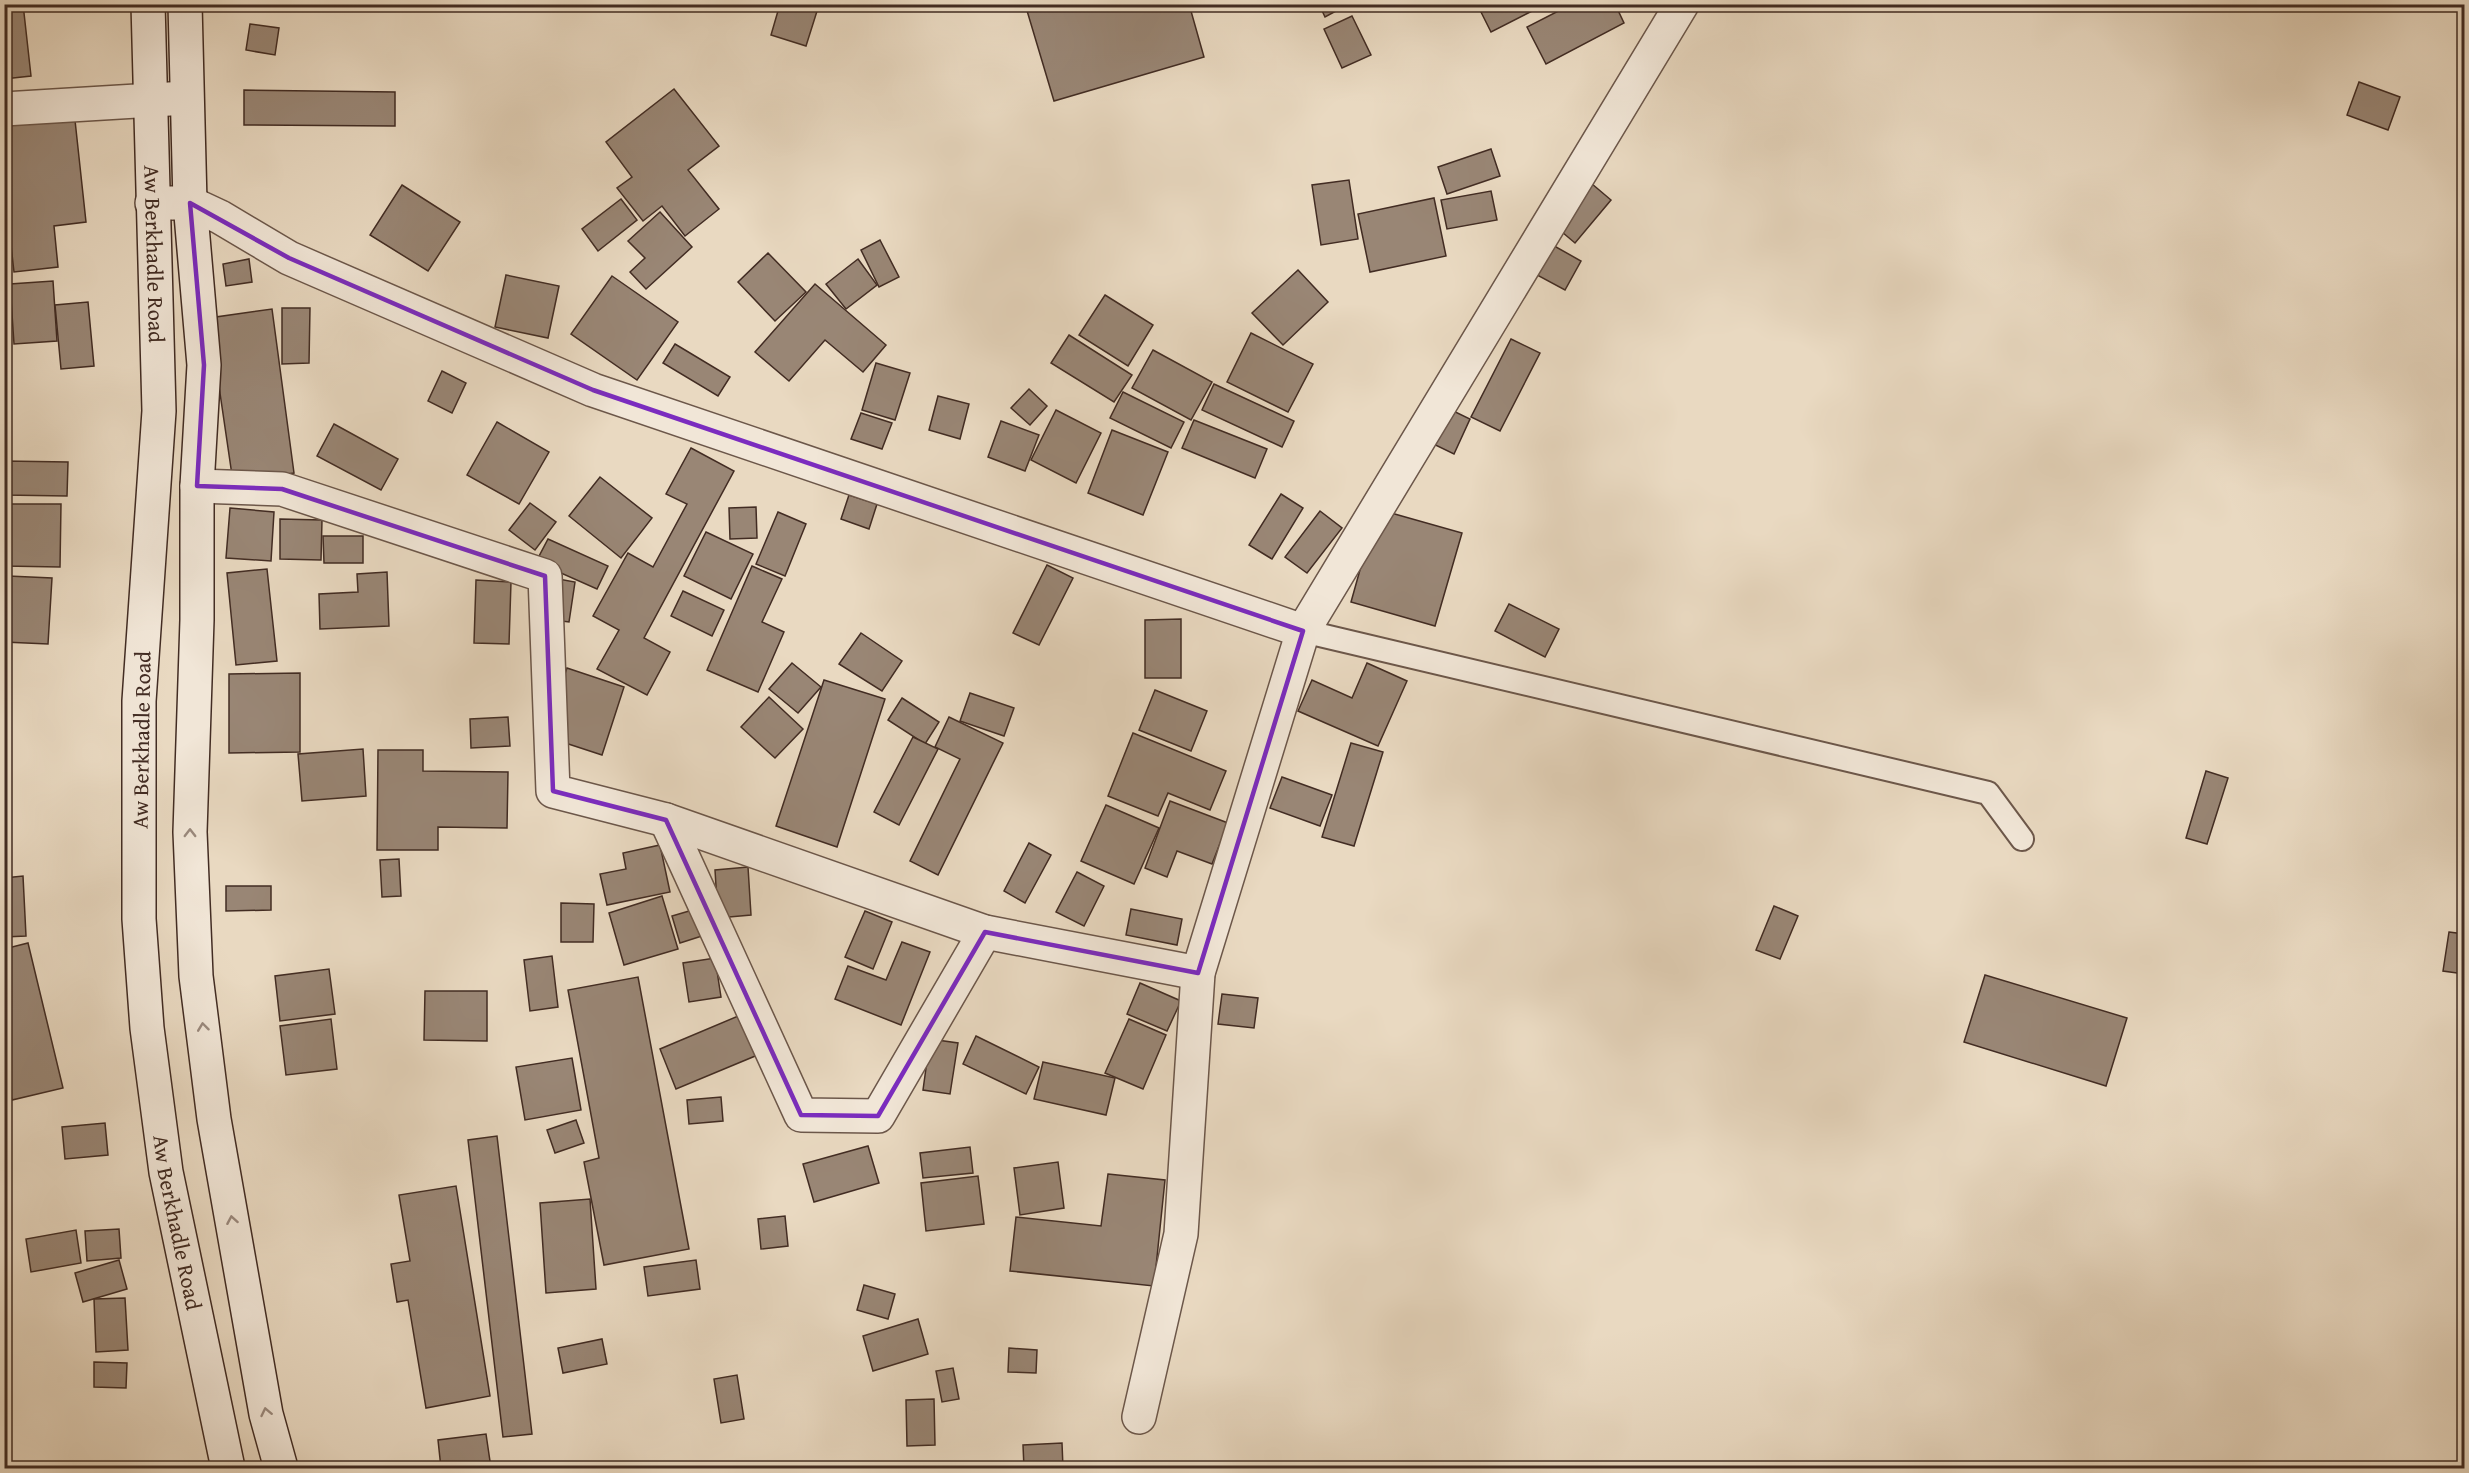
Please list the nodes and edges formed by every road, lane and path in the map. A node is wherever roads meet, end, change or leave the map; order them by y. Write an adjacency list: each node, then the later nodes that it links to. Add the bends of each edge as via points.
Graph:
1 (148, 4): 5 (street, Aw Berkhadle Road)
2 (185, 4): 4 (street, Aw Berkhadle Road)
3 (1682, 4): 10 (street)
4 (186, 98): 5 (street); 7 (street, Aw Berkhadle Road)
5 (150, 99): 6 (street); 8 (street, Aw Berkhadle Road)
6 (4, 109)
7 (190, 202): 8 (street); 9 (street, Aw Berkhadle Road, via 204,365); 10 (street, via 289,258 593,390)
8 (152, 203): 16 (street, Aw Berkhadle Road, via 159,411 139,701 139,919 147,1028 166,1172)
9 (197, 486): 11 (street, via 282,489 545,576 553,791); 17 (street, Aw Berkhadle Road, one-way to 9, via 266,1414 214,1119 196,976 190,832)
10 (1303, 631): 12 (lane, via 1988,793); 14 (street)
11 (666, 820): 13 (street); 13 (street, via 801,1115 878,1116)
12 (2022, 839)
13 (985, 932): 14 (street)
14 (1198, 973): 15 (street, via 1181,1234)
15 (1139, 1417)
16 (228, 1468)
17 (281, 1468)

